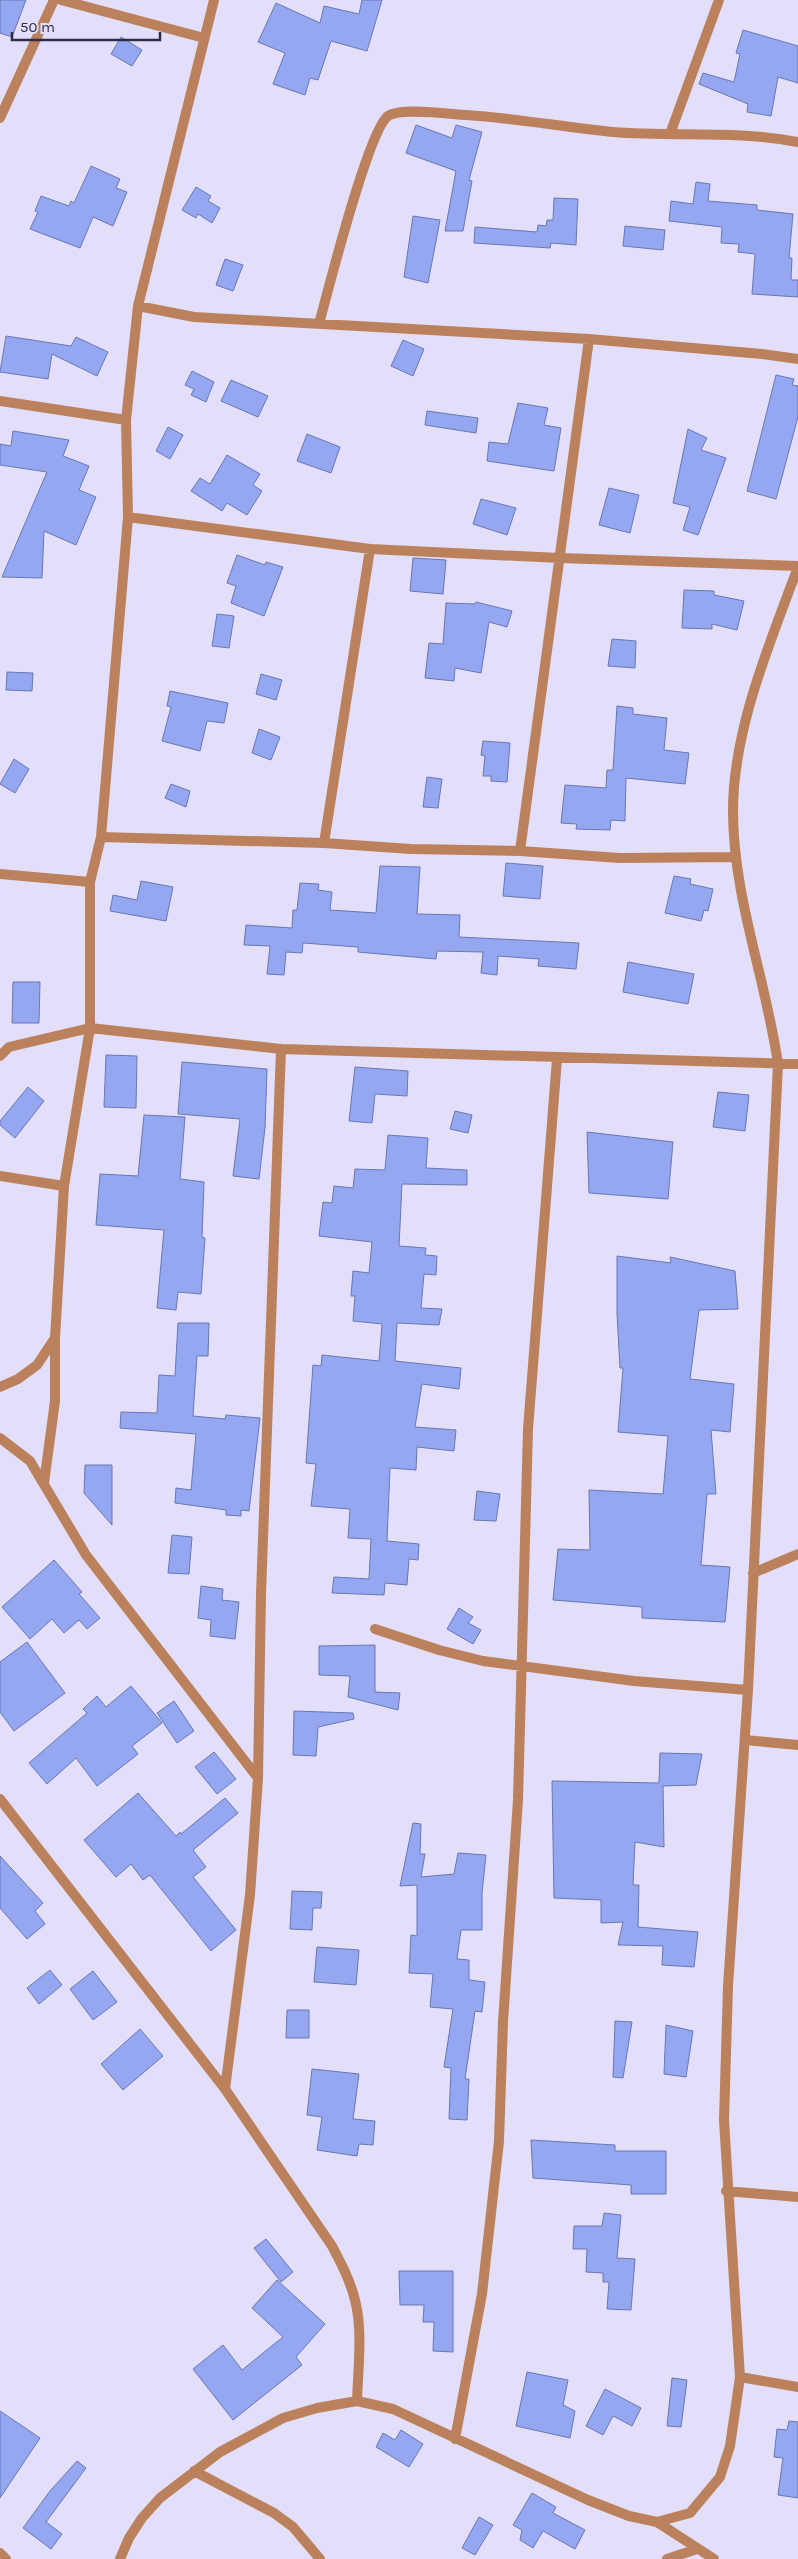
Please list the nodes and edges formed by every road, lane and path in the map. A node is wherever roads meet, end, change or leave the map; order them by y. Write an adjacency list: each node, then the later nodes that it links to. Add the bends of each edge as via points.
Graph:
1 (54, 0): 6 (street)
2 (61, 0): 5 (street)
3 (214, 0): 5 (street)
4 (719, 0): 7 (street)
5 (204, 38): 9 (street)
6 (0, 118)
7 (670, 134): 8 (street); 10 (street, via 614,132 473,116 399,112 388,116 383,121 354,198)
8 (798, 142)
9 (138, 306): 10 (street, via 194,317); 14 (street)
10 (318, 324): 11 (street)
11 (588, 339): 12 (street); 17 (street)
12 (798, 359)
13 (0, 401): 14 (street)
14 (126, 420): 15 (street)
15 (128, 517): 16 (street); 19 (street)
16 (370, 549): 17 (street); 20 (street)
17 (560, 558): 18 (street); 21 (street)
18 (798, 566): 22 (street, via 767,650 739,753 732,810)
19 (101, 838): 20 (street); 24 (street)
20 (324, 843): 21 (street)
21 (520, 851): 22 (street, via 620,858)
22 (736, 857): 29 (street, via 746,919 772,1023)
23 (0, 874): 24 (street)
24 (90, 882): 25 (street)
25 (90, 1028): 26 (street); 27 (street, via 9,1046); 32 (street)
26 (281, 1049): 28 (street); 44 (street, via 261,1593)
27 (0, 1056)
28 (557, 1058): 29 (street); 40 (street, via 528,1429)
29 (778, 1064): 30 (street); 38 (street)
30 (798, 1064)
31 (0, 1176): 32 (street)
32 (64, 1186): 33 (street)
33 (55, 1338): 34 (street, via 37,1366); 36 (street, via 55,1401)
34 (0, 1387)
35 (0, 1438): 36 (street, via 30,1462)
36 (44, 1483): 44 (street, via 86,1555)
37 (798, 1554): 38 (street)
38 (753, 1573): 41 (street)
39 (375, 1629): 40 (street, via 439,1650 483,1661)
40 (523, 1666): 41 (street, via 634,1681); 52 (street, via 499,2141 482,2294)
41 (748, 1690): 42 (street)
42 (745, 1740): 43 (street); 47 (street, via 727,2003)
43 (798, 1745)
44 (258, 1778): 46 (street, via 250,1895)
45 (0, 1799): 46 (street)
46 (225, 2089): 51 (street, via 332,2246 346,2273 356,2302 359,2349)
47 (726, 2191): 48 (street); 49 (street, via 736,2290)
48 (798, 2196)
49 (740, 2377): 50 (street); 54 (street, via 730,2446 720,2477 690,2513)
50 (798, 2387)
51 (357, 2401): 52 (street, via 393,2409); 53 (street, via 283,2418 234,2444)
52 (455, 2439): 54 (street, via 588,2500 629,2516)
53 (194, 2471): 58 (street, via 160,2498 142,2518); 59 (street, via 274,2513 293,2527)
54 (656, 2522): 55 (street)
55 (698, 2549): 60 (street); 61 (street)
56 (0, 2553): 57 (street)
57 (6, 2559)
58 (120, 2559)
59 (320, 2559)
60 (667, 2559)
61 (714, 2559)

